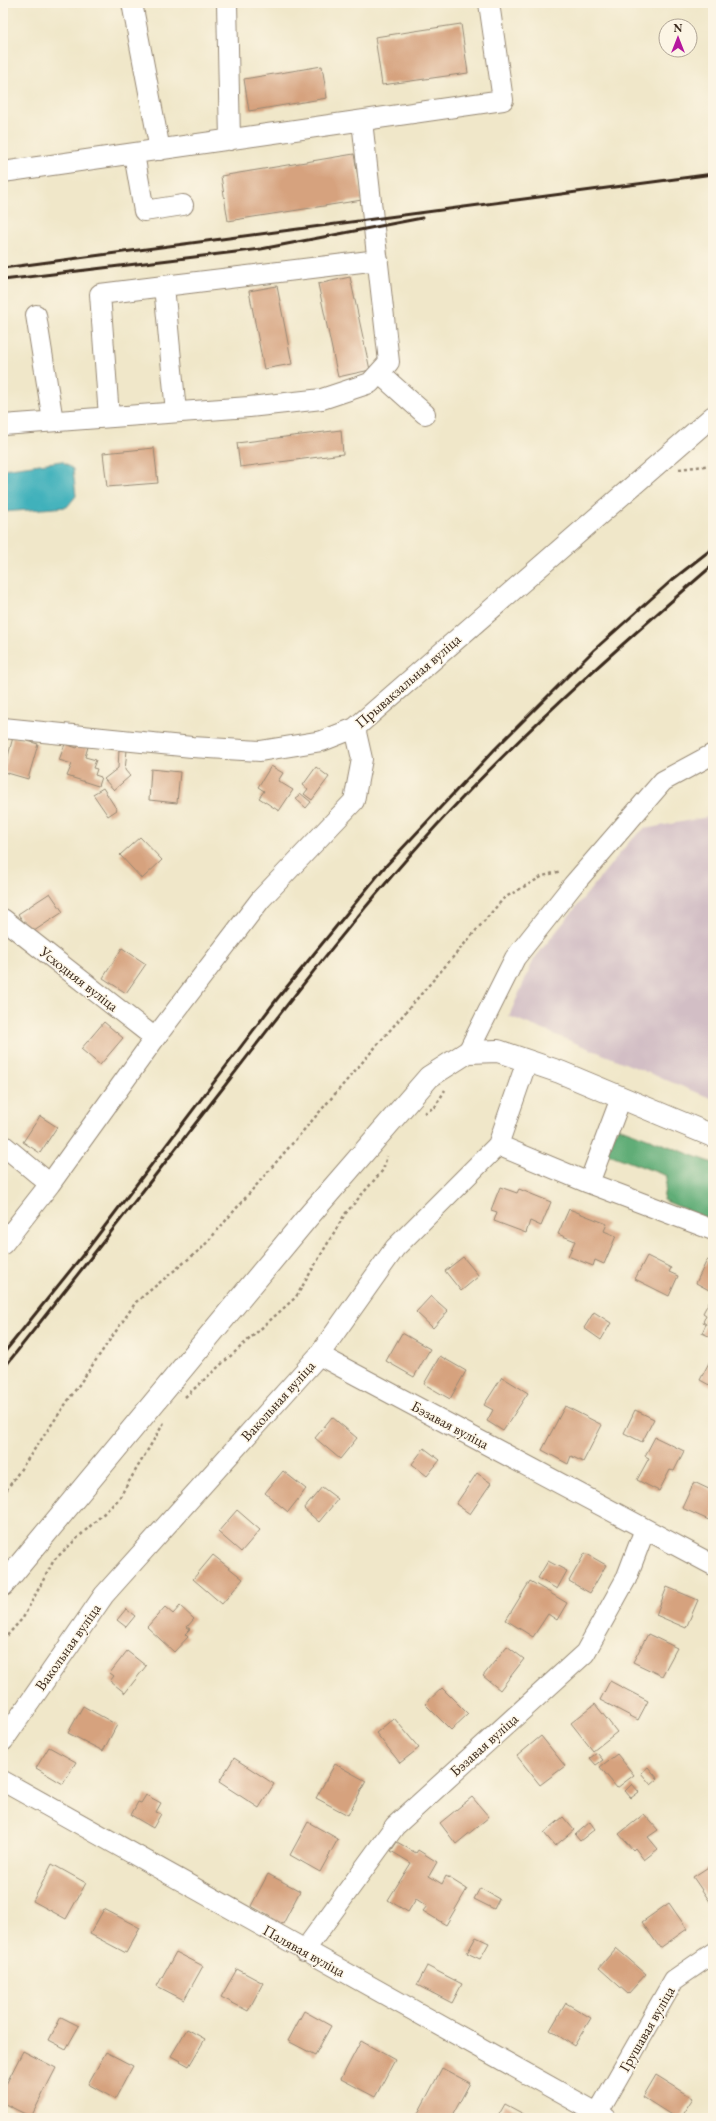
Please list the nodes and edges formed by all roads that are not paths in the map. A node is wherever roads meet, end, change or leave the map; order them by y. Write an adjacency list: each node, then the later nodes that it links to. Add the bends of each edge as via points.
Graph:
1 (132, 3): 6 (street)
2 (227, 3): 5 (street)
3 (489, 3): 4 (street, via 503,100)
4 (362, 121): 5 (street); 10 (street)
5 (230, 140): 6 (street)
6 (160, 150): 7 (street)
7 (134, 154): 8 (street); 9 (street, via 144,211)
8 (3, 172)
9 (184, 205)
10 (378, 260): 11 (street); 13 (street, via 389,362)
11 (164, 286): 14 (street); 17 (street, via 100,294)
12 (36, 315): 18 (street)
13 (379, 373): 14 (street, via 370,384 322,399); 15 (street)
14 (176, 412): 17 (street)
15 (425, 414)
16 (713, 416): 21 (street, Прывакзальная вуліца)
17 (109, 417): 18 (street)
18 (53, 421): 19 (street)
19 (3, 425)
20 (3, 728): 21 (street, Прывакзальная вуліца, via 192,747 260,751 322,741)
21 (355, 728): 24 (street, via 362,759 354,801 261,899)
22 (713, 754): 25 (street, via 663,780 573,884 515,958)
23 (3, 919): 24 (street, Усходняя вуліца)
24 (155, 1038): 32 (street)
25 (468, 1052): 26 (main road, via 498,1051); 38 (main road, via 424,1083 307,1218)
26 (527, 1061): 27 (main road); 30 (street)
27 (620, 1098): 28 (main road); 31 (street)
28 (713, 1136)
29 (3, 1145): 32 (street)
30 (498, 1145): 31 (street); 35 (street, Вакольная вуліца, via 395,1248)
31 (589, 1183): 33 (street)
32 (50, 1184): 34 (street)
33 (713, 1230)
34 (3, 1244)
35 (320, 1355): 36 (street, Бэзавая вуліца); 39 (street, Вакольная вуліца, via 104,1595)
36 (645, 1529): 37 (street, Бэзавая вуліца); 41 (street, Бэзавая вуліца, via 626,1579 585,1653 395,1826)
37 (713, 1565)
38 (3, 1586)
39 (3, 1741)
40 (3, 1782): 41 (street, Палявая вуліца)
41 (304, 1950): 43 (street, Палявая вуліца)
42 (713, 1953): 43 (street, Грушавая вуліца, via 674,1980)
43 (600, 2116)

